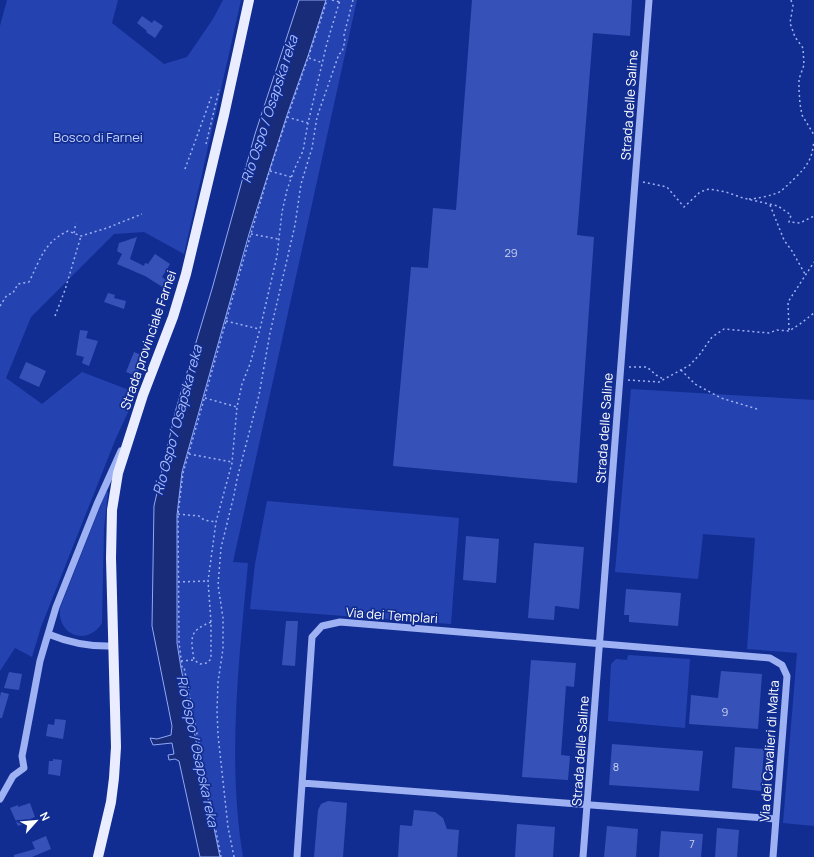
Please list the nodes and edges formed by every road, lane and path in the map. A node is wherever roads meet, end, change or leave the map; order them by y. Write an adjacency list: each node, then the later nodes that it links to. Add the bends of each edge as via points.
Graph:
1 (249, 0): 43 (main road, Strada provinciale Farnei, via 186,274)
2 (327, 0): 8 (path)
3 (332, 0): 7 (path)
4 (353, 0): 62 (path, via 342,52 339,54 317,118 259,395 236,479 221,548 218,585 224,649 218,682 218,735 228,827)
5 (649, 0): 18 (street, Strada delle Saline)
6 (791, 0): 13 (path, via 793,6 790,23 795,37 803,48 804,65 799,79 800,104 802,115)
7 (340, 1): 9 (path)
8 (309, 58): 9 (path); 11 (path)
9 (323, 63): 12 (path)
10 (212, 95): 15 (path)
11 (287, 117): 12 (path); 16 (path)
12 (308, 124): 17 (path, via 303,151)
13 (814, 135)
14 (814, 141): 19 (path, via 808,164 780,191 754,199)
15 (185, 169)
16 (270, 172): 17 (path); 25 (path)
17 (291, 178): 27 (path, via 282,212)
18 (635, 180): 19 (path, via 667,187 684,207 700,192 710,189); 36 (street, Strada delle Saline)
19 (743, 198): 20 (path)
20 (770, 204): 22 (path, via 778,206 790,215 789,222 794,224); 29 (path, via 784,240)
21 (142, 214): 26 (path)
22 (814, 216)
23 (76, 223): 24 (path)
24 (74, 233): 26 (path); 30 (path, via 68,231 62,234 46,247 29,282 18,284)
25 (251, 234): 27 (path); 33 (path)
26 (81, 236): 32 (path)
27 (279, 240): 34 (path)
28 (814, 262): 29 (path)
29 (805, 274): 35 (path, via 788,302)
30 (0, 306)
31 (814, 313): 35 (path)
32 (55, 316)
33 (226, 321): 34 (path); 40 (path)
34 (260, 329): 41 (path)
35 (789, 331): 37 (path, via 777,330 769,333 724,329 712,337 690,365)
36 (621, 366): 38 (path, via 647,367); 39 (street, Strada delle Saline)
37 (681, 370): 38 (path); 42 (path, via 695,384 721,398)
38 (664, 379): 39 (path, via 659,382)
39 (620, 380): 52 (street, Strada delle Saline)
40 (205, 398): 41 (path); 44 (path)
41 (237, 407): 45 (path)
42 (757, 409)
43 (131, 431): 51 (street, via 97,504 56,607); 53 (main road, Strada provinciale Farnei, via 118,473 112,510)
44 (189, 454): 45 (path); 46 (path, via 183,473)
45 (232, 462): 47 (path)
46 (178, 514): 47 (path, via 199,516 204,520); 49 (path)
47 (216, 522): 48 (path)
48 (208, 581): 49 (path); 50 (path)
49 (178, 582): 55 (path, via 178,642)
50 (211, 622): 54 (path, via 198,628 194,633); 54 (path, via 211,659 200,664)
51 (48, 634): 53 (street, via 67,642); 57 (street, via 37,676 22,756 24,768 13,776)
52 (600, 643): 56 (street, Via dei Templari, via 340,622 322,626 312,637); 58 (street, Strada delle Saline); 59 (street, Via dei Cavalieri di Malta, via 770,658 782,665 787,676)
53 (113, 646): 60 (main road, Strada provinciale Farnei, via 116,747 114,778)
54 (194, 660): 55 (path)
55 (181, 661): 61 (path)
56 (302, 783): 58 (street); 63 (street, Via dei Templari)
57 (0, 798)
58 (588, 805): 59 (street); 64 (street, Strada delle Saline)
59 (776, 819): 65 (street, Via dei Cavalieri di Malta)
60 (98, 857)
61 (221, 857)
62 (234, 857)
63 (297, 857)
64 (584, 857)
65 (773, 857)

